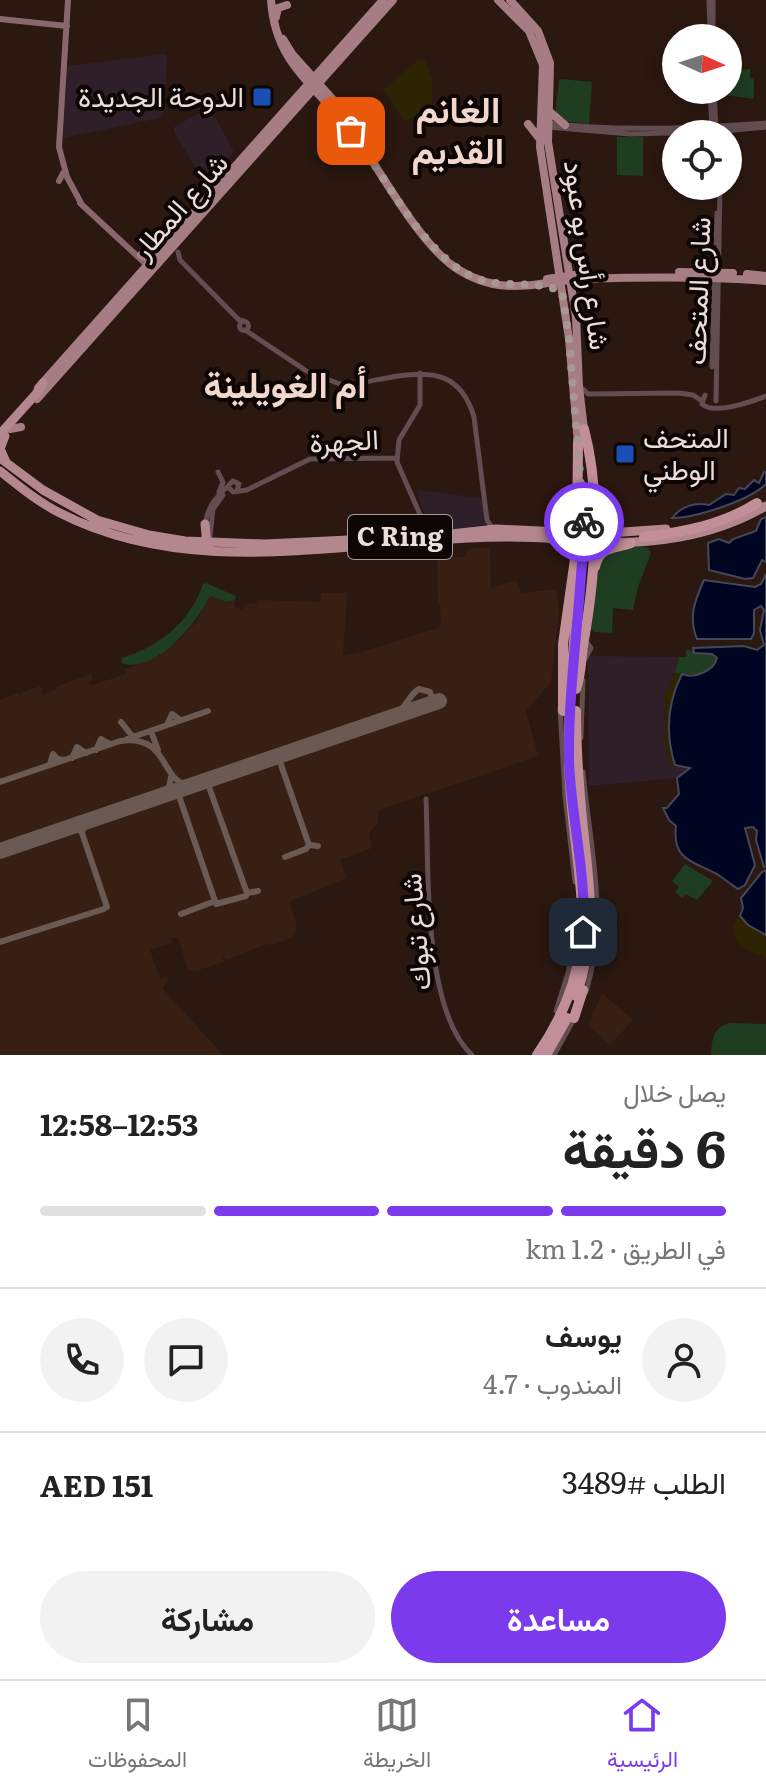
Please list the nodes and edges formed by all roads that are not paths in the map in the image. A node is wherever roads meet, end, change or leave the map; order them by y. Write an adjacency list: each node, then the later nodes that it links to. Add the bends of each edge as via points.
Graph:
1 (66, 0): 13 (main road)
2 (272, 0): 9 (main road); 19 (main road)
3 (383, 0): 10 (main road, شارع المطار)
4 (393, 0): 21 (main road, شارع المطار)
5 (498, 0): 16 (main road)
6 (711, 0): 14 (street)
7 (511, 2): 16 (main road)
8 (287, 5): 9 (main road, via 278,8)
9 (276, 18): 23 (main road, via 288,49)
10 (364, 18): 17 (main road, شارع المطار); 25 (main road)
11 (0, 19): 13 (main road)
12 (536, 19): 16 (main road)
13 (66, 24): 41 (main road)
14 (711, 24)
15 (346, 34): 17 (main road)
16 (536, 36): 18 (main road); 38 (main road, via 544,69); 38 (main road, via 546,66)
17 (343, 44): 21 (main road, شارع المطار)
18 (546, 47): 20 (main road); 31 (main road)
19 (283, 52): 22 (main road); 25 (main road)
20 (555, 57)
21 (337, 61): 23 (main road); 24 (main road, شارع المطار); 25 (main road, شارع المطار)
22 (294, 68): 25 (main road); 27 (main road)
23 (305, 69): 25 (main road)
24 (326, 74): 25 (main road, شارع المطار); 26 (main road)
25 (313, 83): 26 (main road); 27 (main road, شارع المطار); 37 (main road); 44 (main road)
26 (326, 96): 27 (main road); 37 (main road); 66 (main road, via 424,236 450,264 490,283)
27 (300, 97): 44 (main road, شارع المطار)
28 (711, 104): 30 (street)
29 (714, 104): 32 (street)
30 (710, 109): 33 (street); 34 (street)
31 (549, 111): 38 (main road); 38 (main road)
32 (715, 117): 35 (street); 36 (street)
33 (706, 120)
34 (714, 120)
35 (716, 120)
36 (716, 120)
37 (352, 122): 66 (main road, via 452,262 485,278)
38 (544, 124): 43 (street); 45 (main road, شارع رأس بو عبود); 45 (main road); 52 (main road)
39 (766, 125): 40 (street)
40 (742, 128)
41 (59, 129): 51 (main road, via 62,163); 51 (main road, via 62,183)
42 (260, 129): 44 (main road)
43 (662, 131)
44 (273, 133): 47 (main road, شارع المطار); 49 (main road, شارع المطار)
45 (544, 140): 52 (main road, شارع رأس بو عبود)
46 (259, 160): 47 (main road)
47 (248, 162): 54 (main road, شارع المطار)
48 (227, 164): 49 (main road)
49 (227, 175): 54 (main road, شارع المطار)
50 (718, 200): 61 (street, شارع المتحف)
51 (81, 203): 56 (main road)
52 (554, 211): 58 (main road, شارع رأس بو عبود); 62 (main road, شارع رأس بو عبود)
53 (182, 216): 54 (main road)
54 (181, 241): 55 (main road, شارع المطار); 59 (street); 60 (main road, شارع المطار)
55 (164, 247): 56 (main road); 60 (main road, شارع المطار)
56 (139, 256): 60 (main road); 64 (main road)
57 (172, 258): 59 (street)
58 (557, 259): 62 (main road, شارع رأس بو عبود); 66 (main road)
59 (180, 260): 76 (street, via 244,326 327,381 351,384)
60 (151, 268): 64 (main road, شارع المطار); 73 (main road, شارع المطار)
61 (715, 274): 63 (main road); 63 (main road); 65 (main road); 82 (street, شارع المتحف)
62 (565, 276): 63 (main road); 63 (main road); 66 (main road); 69 (main road, شارع رأس بو عبود); 70 (main road, شارع رأس بو عبود); 72 (main road)
63 (583, 276): 70 (main road)
64 (138, 277): 67 (main road, شارع المطار)
65 (766, 279)
66 (543, 282): 69 (main road)
67 (129, 288): 68 (main road); 73 (main road, شارع المطار)
68 (117, 290)
69 (562, 292): 88 (main road, شارع رأس بو عبود)
70 (573, 301): 72 (main road, شارع رأس بو عبود)
71 (73, 339): 73 (main road)
72 (577, 339): 75 (main road, شارع رأس بو عبود)
73 (84, 346): 74 (main road, شارع المطار); 78 (main road, شارع المطار)
74 (69, 363): 77 (main road); 78 (main road, شارع المطار)
75 (578, 370): 80 (street); 86 (main road, شارع رأس بو عبود)
76 (420, 373): 89 (street, via 420,405 400,438); 99 (street, via 451,382 472,409)
77 (68, 374)
78 (44, 382): 79 (main road); 87 (highway)
79 (53, 391)
80 (585, 394): 82 (street, via 679,393); 91 (street)
81 (766, 396): 83 (street)
82 (709, 398): 83 (street); 84 (street); 84 (street, via 705,407)
83 (726, 407): 84 (street)
84 (712, 408)
85 (21, 427): 87 (main road)
86 (584, 429): 91 (highway); 97 (highway, شارع رأس بو عبود)
87 (3, 432): 90 (highway)
88 (578, 443): 93 (highway); 97 (highway, شارع رأس بو عبود)
89 (397, 458): 94 (street, الجهرة, via 310,459 251,487); 105 (street)
90 (2, 465): 98 (highway, C Ring)
91 (591, 470): 97 (highway)
92 (218, 472): 95 (street, via 223,483)
93 (578, 481): 104 (highway, via 574,520); 106 (highway)
94 (234, 489): 95 (street, الجهرة); 100 (street, via 216,502)
95 (217, 495): 100 (street, via 210,504)
96 (763, 503): 107 (highway, via 708,525)
97 (589, 518): 103 (highway); 108 (highway); 114 (highway, شارع رأس بو عبود, bridge)
98 (90, 521): 109 (highway, C Ring); 112 (highway, C Ring, via 142,542)
99 (487, 524): 101 (street); 102 (street)
100 (207, 529): 109 (highway); 110 (highway); 112 (highway)
101 (466, 532): 102 (highway, C Ring); 105 (highway, C Ring)
102 (530, 533): 104 (highway, C Ring); 105 (highway, C Ring); 106 (highway)
103 (615, 533): 107 (highway, C Ring); 108 (highway, C Ring)
104 (556, 535): 106 (highway, C Ring); 115 (highway, via 572,548)
105 (429, 536): 111 (highway, C Ring); 112 (highway, C Ring); 113 (highway)
106 (577, 537): 108 (highway, C Ring); 115 (highway)
107 (637, 537): 108 (highway, C Ring); 117 (highway, via 598,557)
108 (594, 538): 117 (highway)
109 (185, 541): 112 (highway, C Ring)
110 (229, 544): 111 (highway, C Ring); 112 (highway, C Ring)
111 (265, 544): 112 (highway)
112 (207, 547)
113 (430, 550)
114 (585, 553): 120 (highway, شارع رأس بو عبود); 123 (highway, شارع رأس بو عبود, via 570,681)
115 (575, 568): 119 (highway)
116 (571, 609): 122 (highway)
117 (589, 612): 118 (highway)
118 (585, 639): 120 (highway); 124 (street, via 591,648 584,666 582,705)
119 (563, 644): 122 (highway); 129 (street, via 563,774 577,923)
120 (576, 689): 121 (highway, شارع رأس بو عبود)
121 (576, 736): 124 (highway); 127 (highway, شارع رأس بو عبود)
122 (567, 753): 123 (highway)
123 (569, 765): 128 (highway, شارع رأس بو عبود)
124 (586, 793): 126 (street)
125 (426, 799): 131 (street, شارع تبوك, via 435,972 445,1011)
126 (597, 884): 127 (highway); 130 (street, via 594,957)
127 (592, 911): 128 (highway, شارع رأس بو عبود)
128 (585, 949): 129 (highway); 130 (highway, via 584,987); 133 (highway, شارع رأس بو عبود, via 565,1006); 134 (highway, شارع رأس بو عبود, via 575,1000)
129 (556, 1011): 132 (highway)
130 (574, 1018): 135 (street)
131 (472, 1055)
132 (529, 1055)
133 (537, 1055)
134 (546, 1055)
135 (554, 1055)

